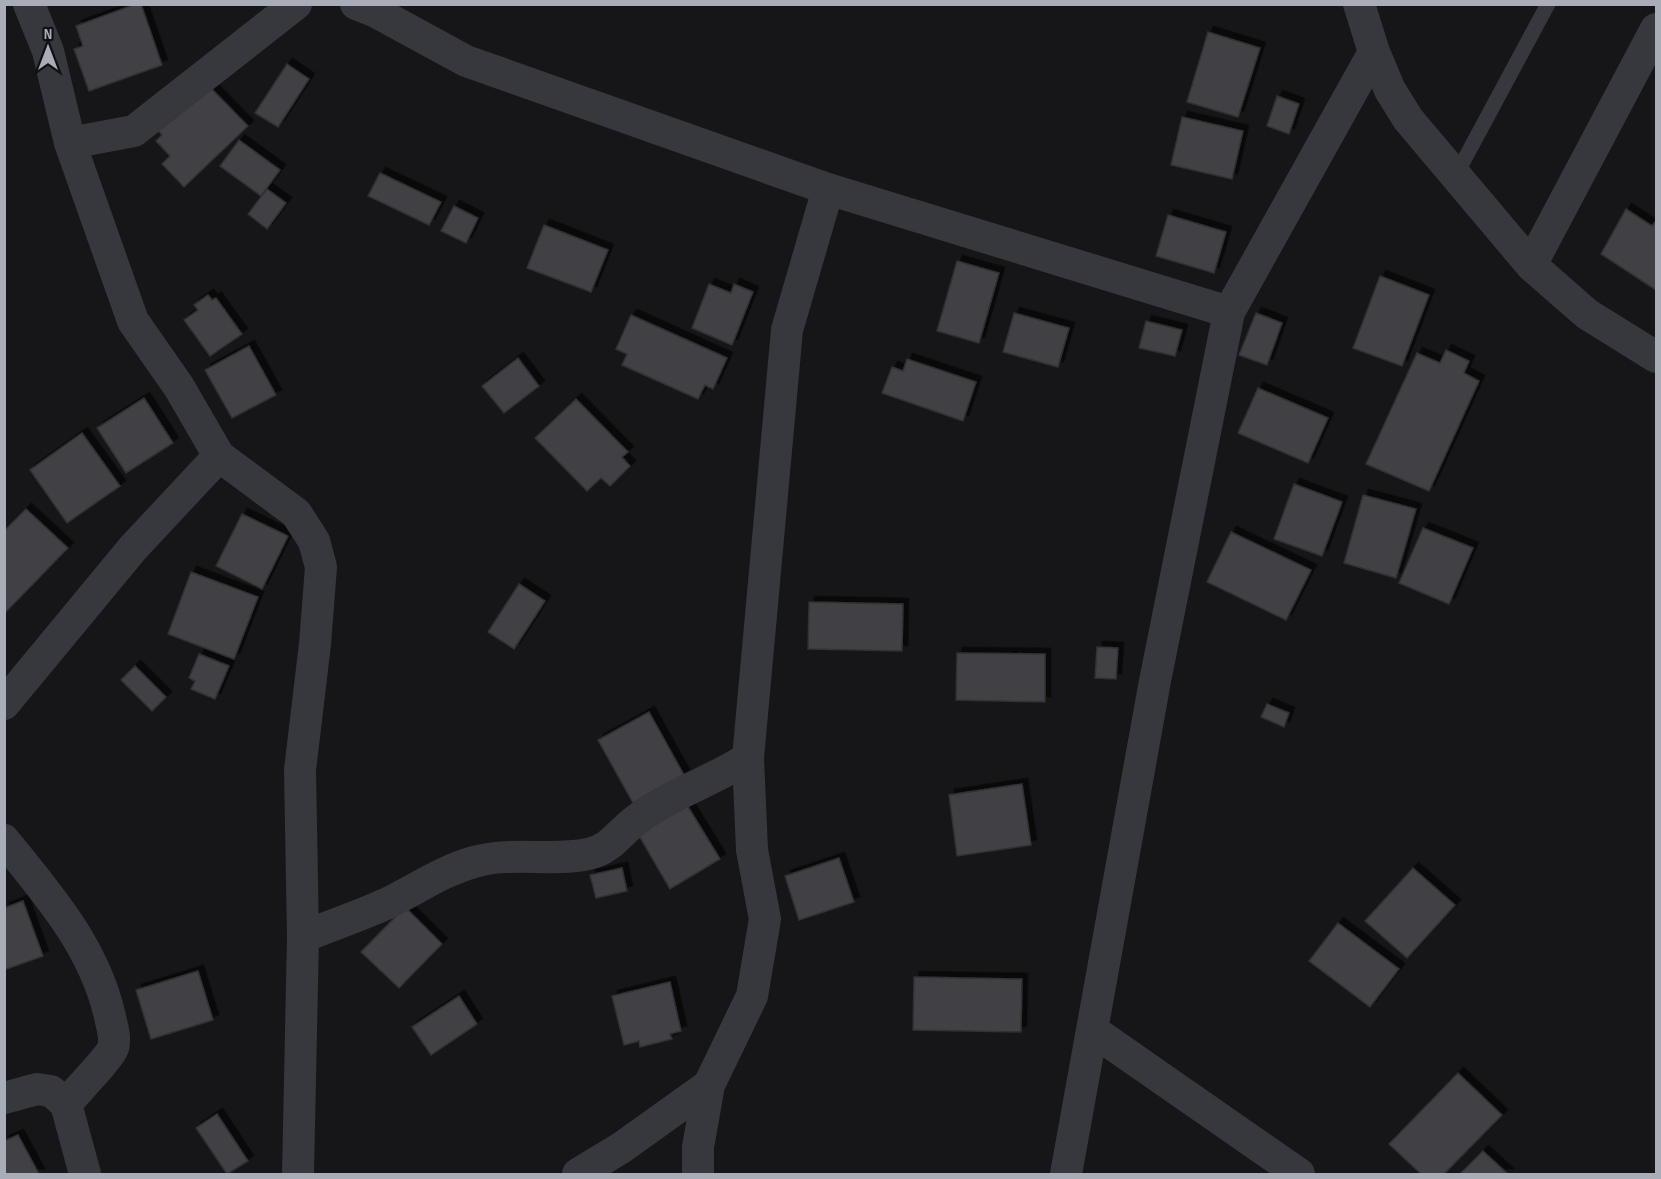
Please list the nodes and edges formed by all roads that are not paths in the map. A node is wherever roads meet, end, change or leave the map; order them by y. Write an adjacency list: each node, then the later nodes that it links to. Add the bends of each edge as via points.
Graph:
1 (29, 4): 8 (street, via 48,51)
2 (296, 4): 8 (street, via 134,131)
3 (356, 4): 10 (street, via 466,61)
4 (1359, 4): 7 (street)
5 (1548, 4): 9 (lane)
6 (1656, 29): 11 (street)
7 (1374, 52): 9 (street, via 1408,119); 12 (street)
8 (70, 143): 14 (street, via 133,321 179,387)
9 (1456, 175): 11 (street)
10 (828, 189): 12 (street); 16 (street, via 788,330)
11 (1531, 265): 13 (street, via 1587,314)
12 (1229, 312): 19 (street, via 1155,681)
13 (1656, 357)
14 (219, 456): 15 (street, via 133,548); 18 (street, via 296,513 314,541 321,567 300,770)
15 (4, 704)
16 (748, 758): 18 (street, via 654,808 612,844 590,854 510,856 475,862); 20 (street, via 752,850 765,919 752,996)
17 (4, 840): 22 (street, via 91,958 106,1000 114,1046 109,1058)
18 (303, 937): 24 (street)
19 (1092, 1030): 27 (street); 28 (street)
20 (709, 1085): 25 (street); 26 (street, via 698,1147)
21 (4, 1098): 22 (street, via 37,1089 51,1091)
22 (66, 1104): 23 (street)
23 (86, 1174)
24 (298, 1174)
25 (578, 1174)
26 (698, 1174)
27 (1066, 1174)
28 (1299, 1174)

